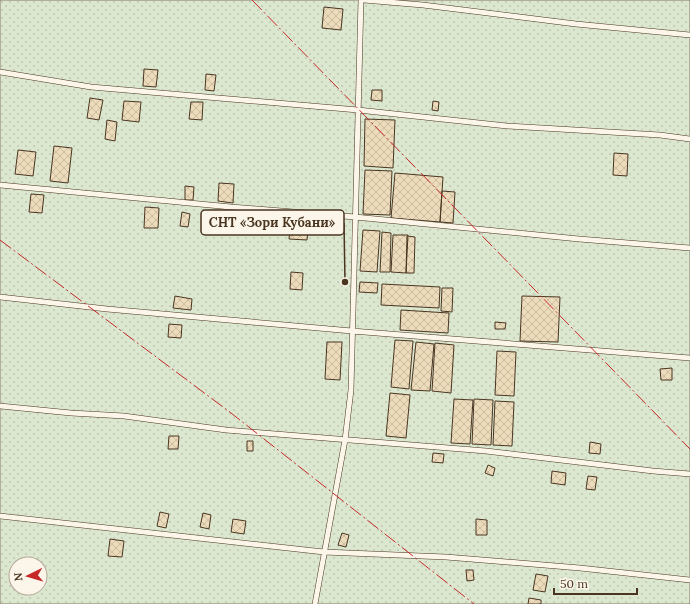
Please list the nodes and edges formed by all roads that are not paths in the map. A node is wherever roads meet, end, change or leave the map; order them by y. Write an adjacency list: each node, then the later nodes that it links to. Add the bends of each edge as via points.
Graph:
1 (363, 0): 2 (lane); 4 (lane)
2 (690, 35)
3 (0, 72): 4 (lane, via 91,87)
4 (358, 110): 5 (lane, via 507,126); 7 (lane)
5 (690, 139)
6 (0, 185): 7 (lane, via 231,208)
7 (355, 217): 8 (lane); 10 (lane)
8 (690, 248)
9 (0, 297): 10 (lane)
10 (352, 331): 11 (lane); 13 (lane, via 351,390)
11 (690, 358)
12 (0, 406): 13 (lane, via 71,414 124,416 226,430)
13 (345, 440): 14 (lane, via 486,451); 16 (lane)
14 (690, 474)
15 (0, 516): 16 (lane)
16 (324, 552): 17 (lane, via 454,558); 18 (lane)
17 (690, 580)
18 (315, 604)

